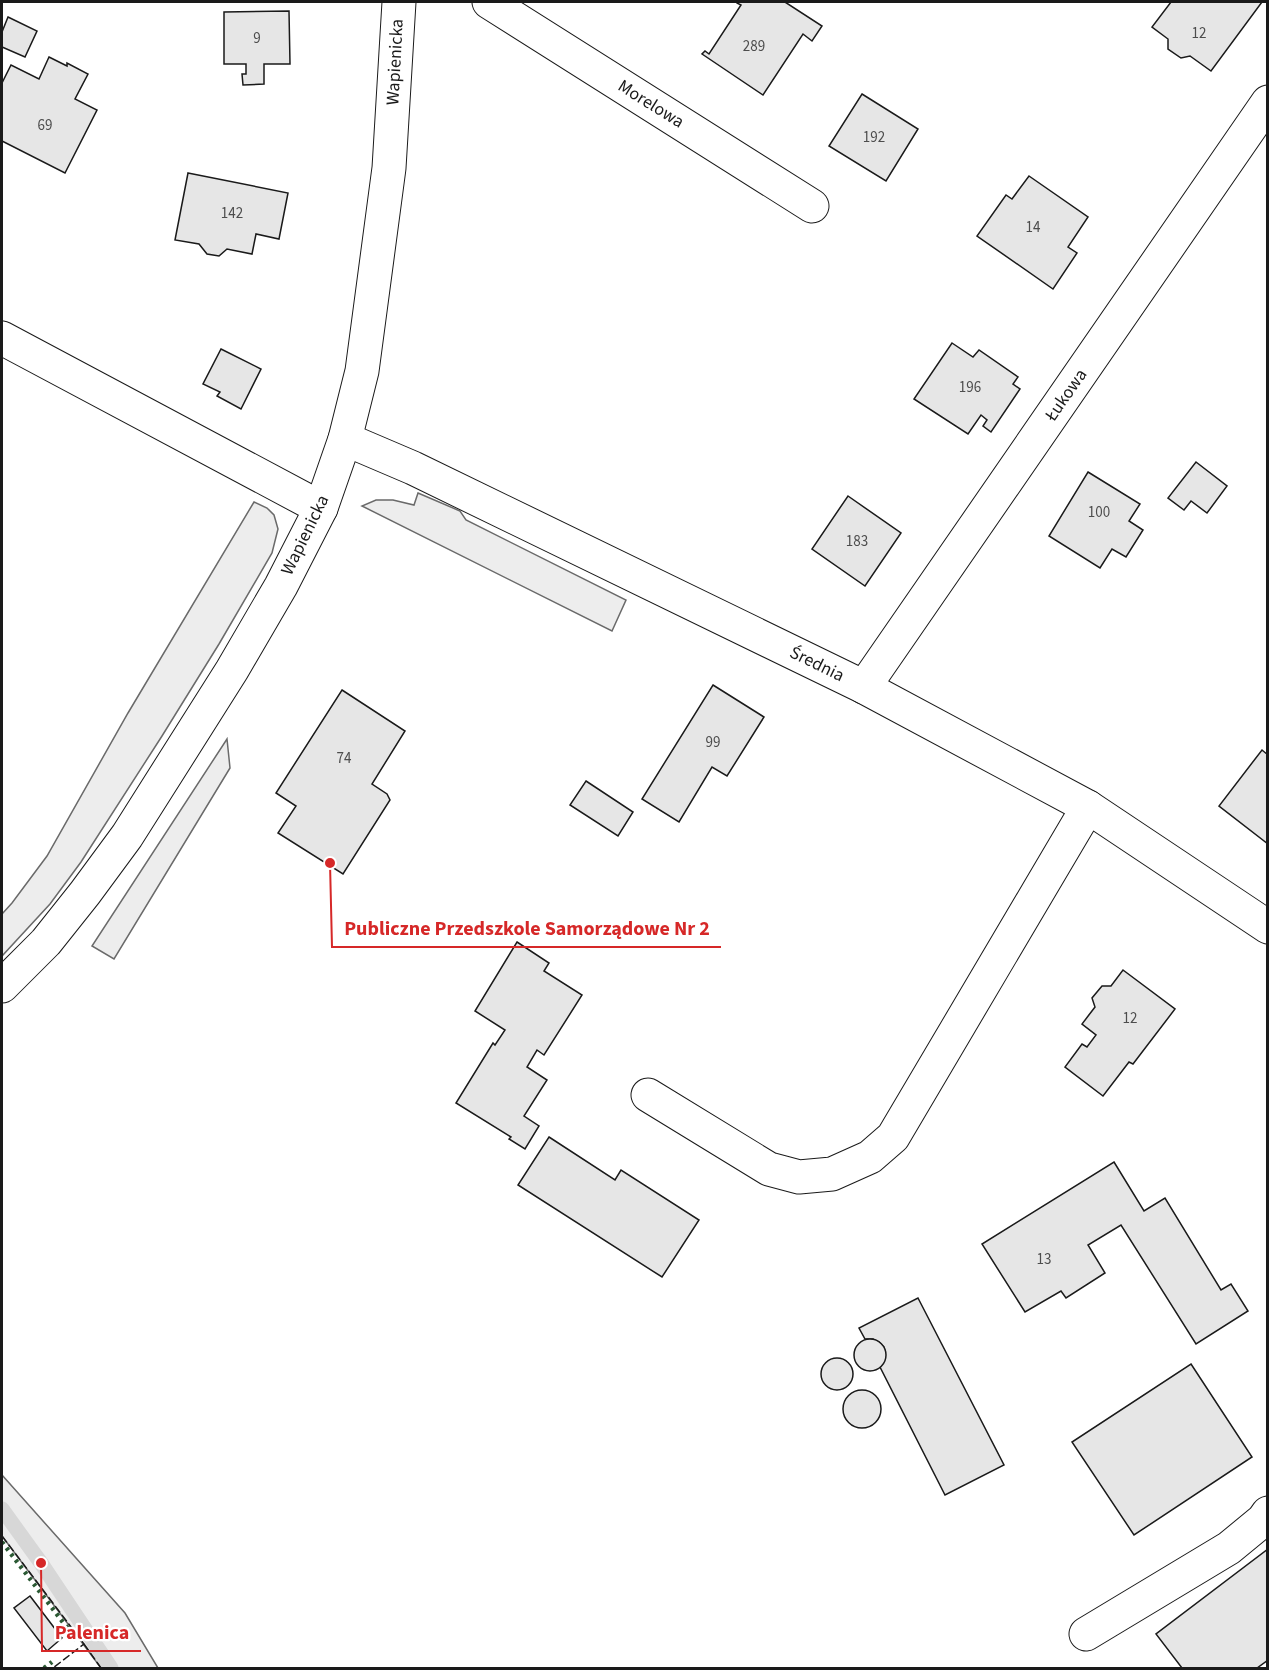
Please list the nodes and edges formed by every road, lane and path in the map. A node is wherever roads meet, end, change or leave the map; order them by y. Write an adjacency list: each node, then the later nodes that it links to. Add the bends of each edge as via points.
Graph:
1 (399, 2): 6 (street, Wapienicka, via 389,168 362,371)
2 (489, 2): 4 (street, Morelowa)
3 (1268, 102): 8 (street, Łukowa)
4 (812, 206)
5 (2, 338): 7 (street)
6 (345, 439): 7 (street, Wapienicka); 8 (street, Średnia, via 413,468)
7 (321, 508): 11 (street, Wapienicka, via 232,670 127,836 46,942)
8 (864, 687): 9 (street, Średnia)
9 (1088, 807): 10 (street, Średnia); 12 (street, via 893,1137 870,1157 832,1174 799,1177 769,1169)
10 (1268, 927)
11 (2, 986)
12 (648, 1095)
13 (1268, 1513): 14 (street, via 1229,1548)
14 (1086, 1634)

